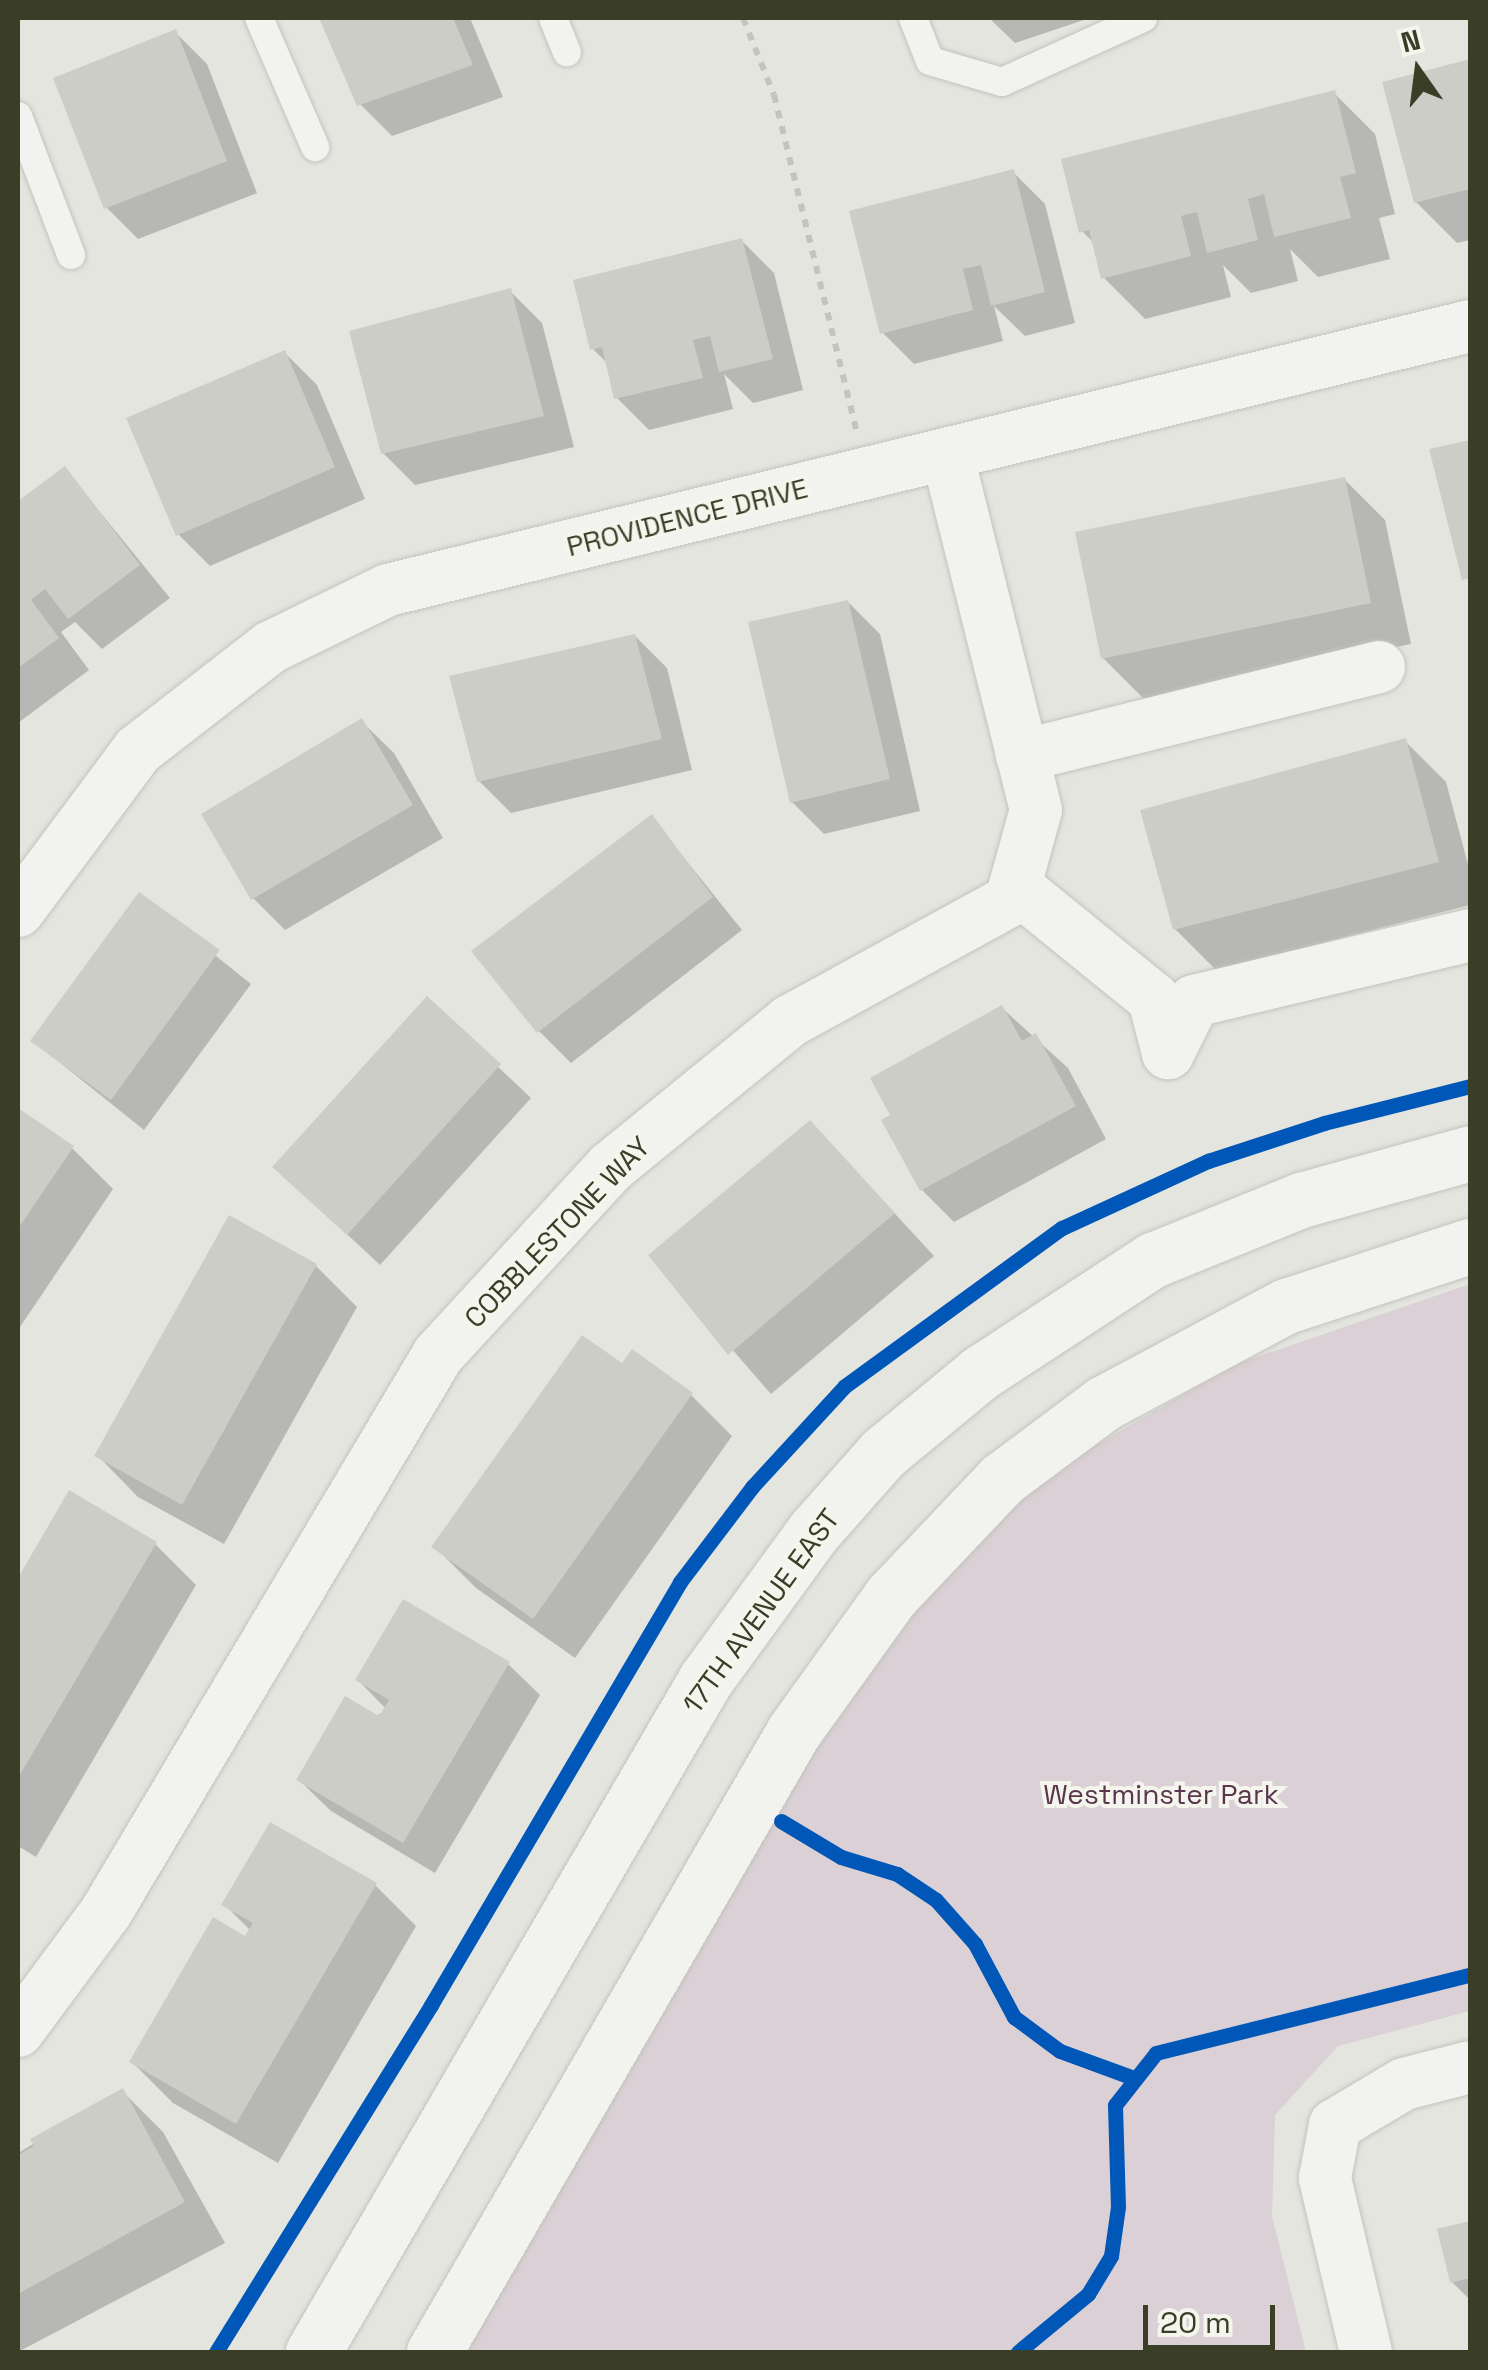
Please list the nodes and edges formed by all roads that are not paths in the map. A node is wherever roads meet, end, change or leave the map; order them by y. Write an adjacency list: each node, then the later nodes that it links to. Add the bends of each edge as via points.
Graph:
1 (259, 18): 7 (lane)
2 (552, 18): 5 (lane)
3 (913, 18): 4 (lane, via 930,62 1002,82)
4 (1144, 18)
5 (566, 52)
6 (18, 116): 8 (lane)
7 (315, 148)
8 (71, 255)
9 (1470, 326): 10 (street, PROVIDENCE DRIVE)
10 (947, 454): 12 (street); 14 (street, PROVIDENCE DRIVE, via 388,590 271,647 138,750)
11 (1379, 667): 12 (street)
12 (1022, 756): 13 (street, via 1036,810)
13 (1015, 886): 15 (street, via 1154,999 1168,1053 1194,1001); 18 (street, COBBLESTONE WAY, via 1012,900 790,1020 611,1167 438,1355 106,1912)
14 (18, 911)
15 (1470, 935)
16 (1470, 1153): 20 (street, 17TH AVENUE EAST, via 1301,1200 1153,1260 980,1373 883,1453 814,1531 706,1679)
17 (1470, 1246): 21 (street, via 1286,1306 1104,1403 1002,1479 890,1596 794,1731)
18 (18, 2031)
19 (1470, 2067): 22 (street, via 1404,2084 1335,2125 1325,2178)
20 (313, 2352)
21 (434, 2352)
22 (1366, 2352)

